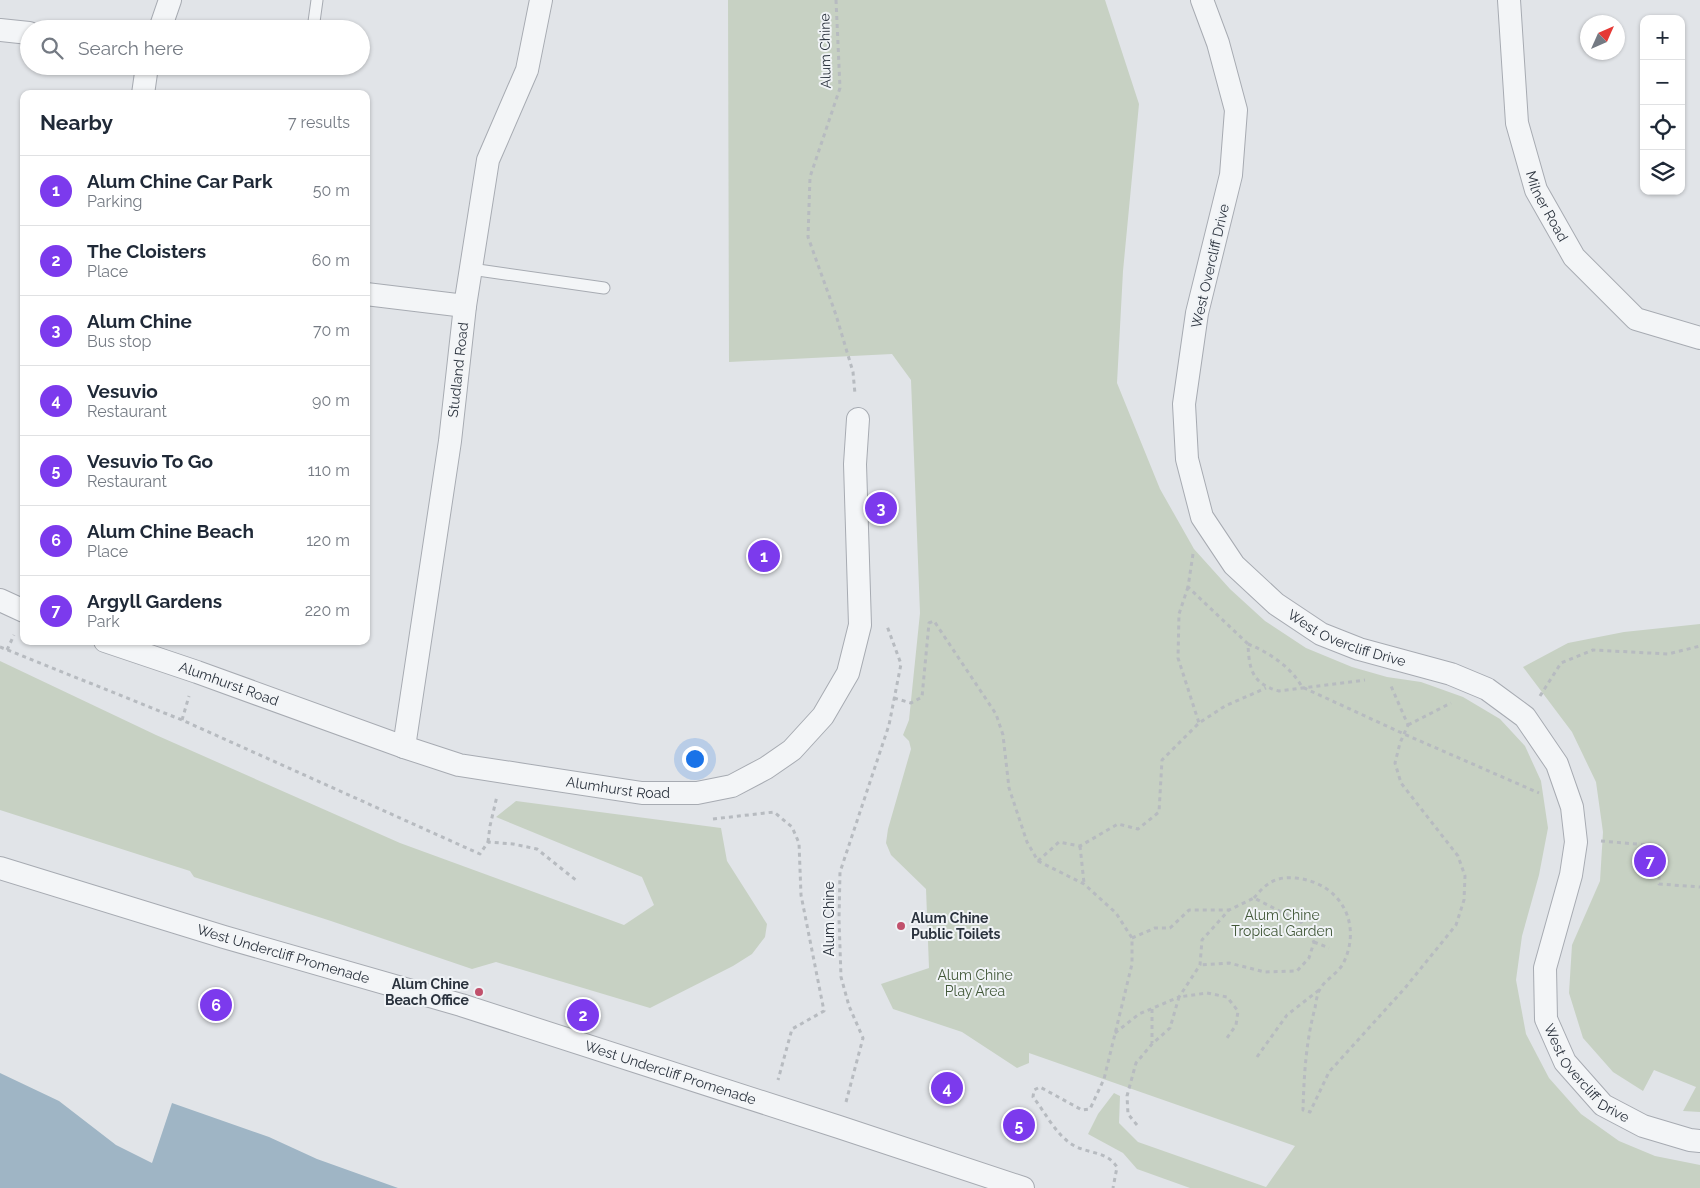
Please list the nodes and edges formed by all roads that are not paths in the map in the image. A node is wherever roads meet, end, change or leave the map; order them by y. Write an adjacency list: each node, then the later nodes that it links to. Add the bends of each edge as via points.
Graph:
1 (170, 0): 6 (street)
2 (317, 0): 7 (lane)
3 (541, 0): 12 (street, Studland Road, via 527,70 488,160)
4 (1202, 0): 23 (street, West Overcliff Drive, via 1218,43 1236,110 1231,175 1197,313 1184,404 1187,460 1202,517 1234,566 1276,604 1321,634 1359,650 1451,674 1487,689 1525,717 1557,764 1572,807 1576,842 1571,875 1545,968 1546,1019 1565,1062 1603,1104 1643,1126)
5 (1509, 0): 16 (street, Milner Road, via 1517,123 1536,190 1574,257 1636,319)
6 (163, 20)
7 (314, 20)
8 (0, 30): 9 (street)
9 (20, 32)
10 (146, 75): 11 (street)
11 (144, 90)
12 (471, 270): 13 (lane); 15 (street, Studland Road)
13 (604, 288)
14 (370, 294): 15 (street)
15 (465, 306): 21 (street, Studland Road, via 450,441)
16 (1700, 338)
17 (858, 419): 21 (street, Alumhurst Road, via 855,464 860,625 848,673 823,716 792,750 732,786 689,793 642,793 459,765)
18 (0, 600): 19 (street)
19 (20, 610)
20 (117, 645): 21 (street, Alumhurst Road)
21 (404, 747)
22 (0, 868): 24 (street, West Undercliff Promenade, via 461,1005)
23 (1700, 1141)
24 (1023, 1188)

